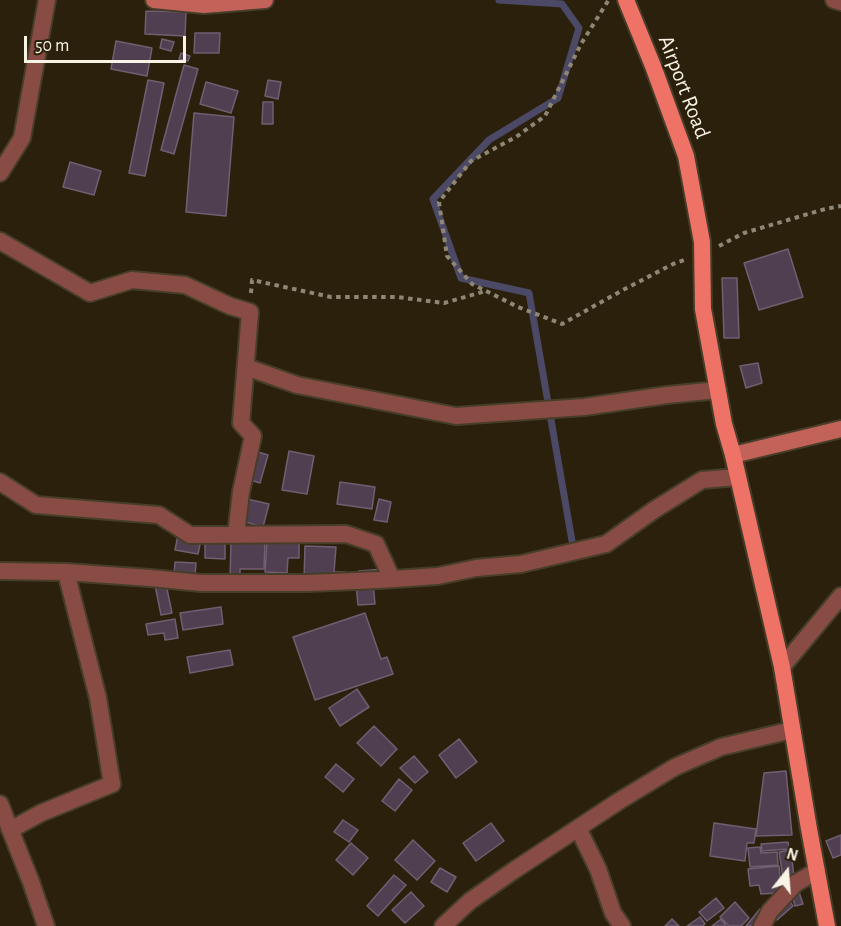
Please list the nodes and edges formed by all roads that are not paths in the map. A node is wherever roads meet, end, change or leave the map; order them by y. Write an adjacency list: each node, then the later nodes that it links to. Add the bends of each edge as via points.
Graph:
1 (47, 0): 7 (street, via 22,138)
2 (154, 0): 3 (main road, via 204,5)
3 (266, 0)
4 (626, 0): 10 (main road, Airport Road, via 686,156 702,242 703,309)
5 (834, 0): 6 (street)
6 (841, 2)
7 (0, 173)
8 (0, 240): 9 (street, via 90,293 132,280 184,285 250,312)
9 (246, 368): 10 (street, via 297,385 456,416 584,407); 15 (street, via 241,423 253,436 240,492)
10 (718, 390): 12 (main road, Airport Road)
11 (841, 429): 12 (main road)
12 (733, 455): 13 (main road, Airport Road)
13 (738, 477): 18 (street, via 702,480 606,544 520,564); 20 (main road, Airport Road)
14 (0, 482): 15 (street, via 36,505 159,515 190,535)
15 (236, 535): 18 (street, via 346,534 376,544)
16 (0, 571): 17 (street)
17 (66, 572): 18 (street, via 201,584); 23 (street, via 98,698 112,784)
18 (392, 579)
19 (841, 596): 20 (street)
20 (782, 667): 21 (main road, Airport Road)
21 (792, 730): 24 (street, via 721,747 675,767); 25 (main road, Airport Road)
22 (0, 804): 23 (street)
23 (6, 824): 26 (street)
24 (578, 828): 27 (street, via 470,901); 28 (street)
25 (817, 871): 29 (street, via 796,883 770,911); 30 (main road, Airport Road)
26 (46, 926)
27 (443, 926)
28 (622, 926)
29 (762, 926)
30 (827, 926)

